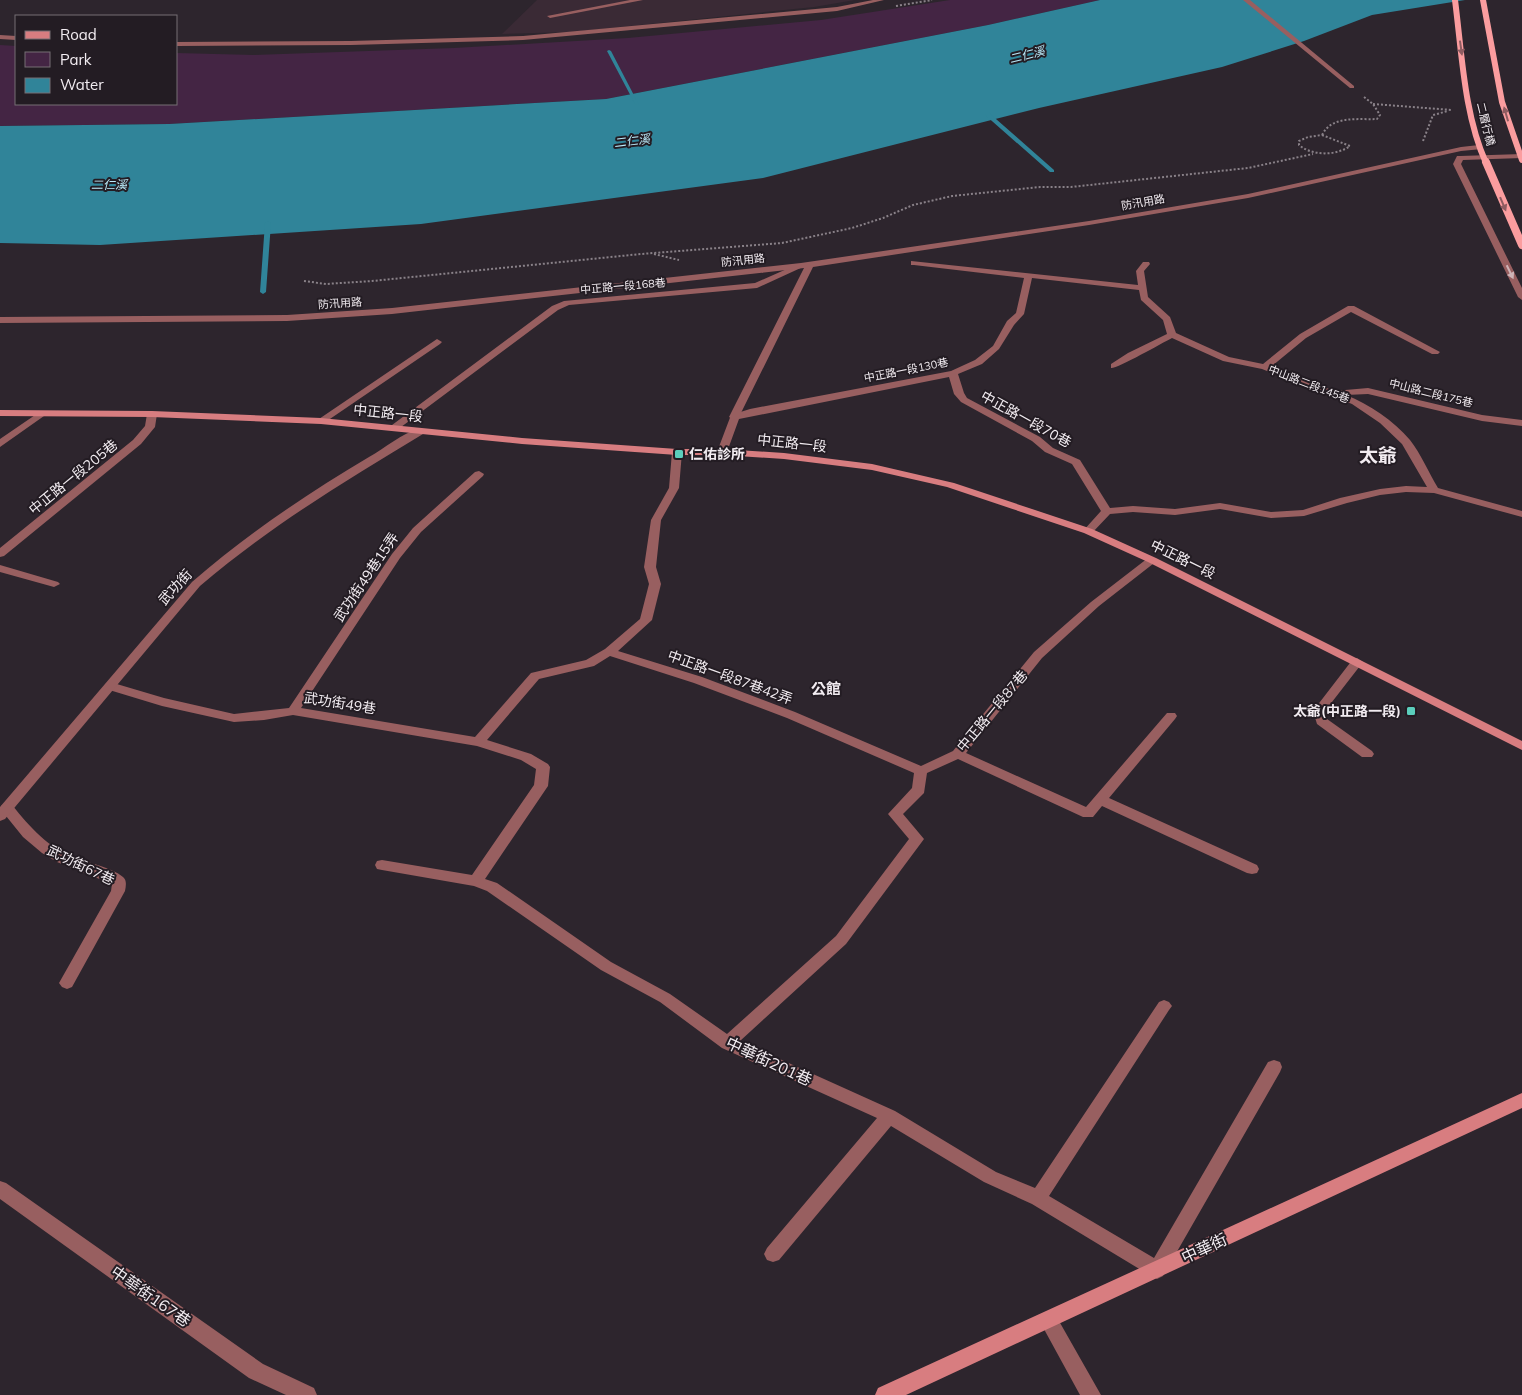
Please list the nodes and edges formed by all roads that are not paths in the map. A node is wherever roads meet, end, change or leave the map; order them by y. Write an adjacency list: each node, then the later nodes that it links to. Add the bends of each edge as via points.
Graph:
1 (640, 0): 6 (street)
2 (881, 0): 9 (street, via 837,8 523,38)
3 (1246, 0): 10 (street)
4 (1455, 0): 12 (main road, 二層行橋, one-way to 12, bridge)
5 (1483, 0): 11 (main road, 二層行橋, one-way to 5, bridge, via 1501,98)
6 (550, 16)
7 (0, 37): 8 (street)
8 (15, 38)
9 (178, 44)
10 (1352, 88)
11 (1518, 143): 13 (main road, 二層行橋, bridge)
12 (1479, 147): 14 (main road, 二層行橋, one-way to 14, bridge); 17 (street, 防汛用路, via 1229,199)
13 (1522, 158): 20 (street, one-way to 20, via 1460,158 1457,164)
14 (1522, 245)
15 (914, 264): 18 (street)
16 (1146, 264): 19 (street, via 1140,271)
17 (806, 265): 21 (street, 防汛用路, via 392,311 287,318); 32 (street); 35 (street, 中正路一段168巷, via 757,285 567,303 555,308)
18 (1029, 275): 19 (street); 27 (street, 中正路一段130巷, via 1020,314 1010,321 992,352)
19 (1144, 288): 22 (street, via 1144,298 1168,319)
20 (1522, 297)
21 (0, 320)
22 (1172, 335): 25 (street); 26 (street, 中山路二段145巷, via 1226,359)
23 (437, 342): 33 (street)
24 (1435, 352): 26 (street, via 1351,308 1303,336)
25 (1114, 366)
26 (1265, 367): 28 (street, 中山路二段145巷)
27 (953, 373): 32 (street, 中正路一段130巷); 42 (street, 中正路一段70巷, via 964,400 1036,439 1048,450 1076,462)
28 (1333, 393): 34 (street, 中山路二段175巷, via 1368,392 1482,418); 41 (street, 中山路二段145巷, via 1355,402 1406,442)
29 (0, 413): 30 (street, 中正路一段)
30 (41, 414): 31 (street, 中正路一段); 37 (street)
31 (152, 414): 33 (street, 中正路一段); 45 (street, 中正路一段205巷, via 150,427 137,442)
32 (734, 417): 39 (street)
33 (321, 421): 35 (street, 中正路一段)
34 (1522, 423)
35 (393, 428): 36 (street, 中正路一段)
36 (419, 432): 38 (street, 中正路一段); 51 (street, 武功街, via 304,501 217,565 196,584)
37 (0, 444)
38 (677, 452): 39 (street, 中正路一段); 49 (street, via 674,488 656,520 650,567 655,584 646,620)
39 (722, 452): 44 (street, 中正路一段, via 872,467 950,485)
40 (479, 474): 52 (street, 武功街49巷15弄, via 417,530 396,556)
41 (1434, 490): 42 (street, via 1380,492 1304,513 1271,515 1220,506 1175,512); 43 (street)
42 (1107, 511): 44 (street)
43 (1522, 514)
44 (1088, 531): 46 (street, 中正路一段)
45 (0, 553)
46 (1152, 560): 50 (street, 中正路一段); 56 (street, 中正路一段87巷, via 1094,604 1038,655)
47 (0, 568): 48 (street)
48 (54, 584)
49 (609, 652): 54 (street, via 590,663 535,676); 58 (street, 中正路一段87巷42弄, via 782,711)
50 (1357, 662): 55 (street, 中正路一段); 57 (street, via 1319,712 1321,721)
51 (110, 686): 52 (street, 武功街49巷, via 234,718); 60 (street, 武功街)
52 (294, 711): 54 (street, 武功街49巷)
53 (1171, 716): 59 (street)
54 (478, 742): 63 (street, 武功街49巷, via 526,757 543,767 541,786)
55 (1522, 746)
56 (958, 754): 58 (street, 中正路一段87巷); 59 (street, via 1088,814)
57 (1367, 754)
58 (921, 771): 66 (street, via 919,790 895,814 917,839 841,940)
59 (1100, 800): 62 (street)
60 (3, 812): 64 (street, 武功街67巷, via 54,855 119,881 118,892)
61 (382, 865): 63 (street, 中華街201巷)
62 (1252, 869)
63 (476, 881): 66 (street, 中華街201巷, via 509,898 606,966 665,998)
64 (67, 983)
65 (1164, 1006): 71 (street)
66 (728, 1043): 69 (street, 中華街201巷)
67 (1274, 1068): 73 (street)
68 (1522, 1100): 73 (street, 中華街)
69 (889, 1116): 71 (street, 中華街201巷, via 990,1177); 72 (street)
70 (0, 1189): 75 (street, 中華街167巷, via 256,1371)
71 (1038, 1198): 73 (street, 中華街201巷)
72 (773, 1254)
73 (1157, 1270): 74 (street, 中華街)
74 (1048, 1320): 76 (street, 中華街); 77 (street)
75 (307, 1395)
76 (885, 1395)
77 (1091, 1395)

